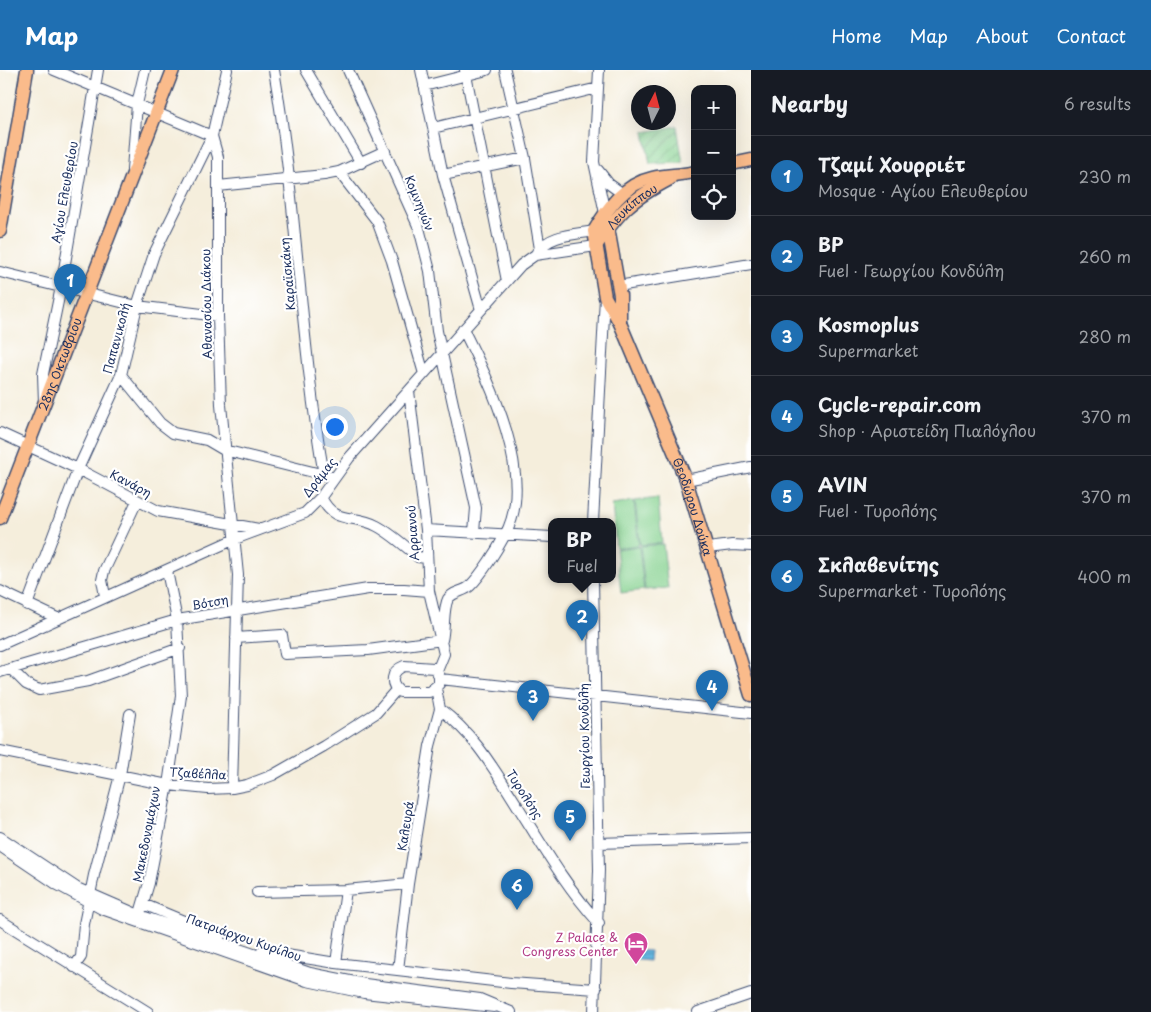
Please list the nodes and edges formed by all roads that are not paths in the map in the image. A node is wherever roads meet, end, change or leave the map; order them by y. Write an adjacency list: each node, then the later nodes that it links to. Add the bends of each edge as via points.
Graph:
1 (27, 70): 41 (main road)
2 (54, 70): 16 (street)
3 (98, 70): 16 (street, Αγίου Ελευθερίου)
4 (145, 70): 18 (street)
5 (173, 70): 20 (main road, 28ης Οκτωβρίου)
6 (227, 70): 23 (street, Αθανασίου Διάκου)
7 (274, 70): 36 (street, Καραϊσκάκη)
8 (306, 70): 28 (street)
9 (348, 70): 24 (street, Κομνηνών)
10 (421, 70): 15 (street)
11 (488, 70): 14 (street)
12 (505, 70): 19 (street)
13 (599, 70): 17 (street)
14 (465, 73): 15 (street); 21 (street)
15 (424, 86): 22 (street)
16 (94, 88): 18 (street); 49 (street, Αγίου Ελευθερίου)
17 (598, 88): 19 (street); 27 (street)
18 (137, 104): 20 (street); 35 (street)
19 (513, 110): 21 (street); 25 (street)
20 (156, 112): 23 (street); 35 (main road, 28ης Οκτωβρίου)
21 (475, 119): 22 (street); 30 (street)
22 (433, 128): 33 (street)
23 (212, 136): 37 (street, Αθανασίου Διάκου, via 218,157); 52 (street, Παπανικολή, via 154,254)
24 (385, 151): 28 (street); 57 (street, Κομνηνών, via 418,228 430,271)
25 (525, 158): 30 (street); 44 (street)
26 (751, 160): 29 (main road)
27 (594, 162): 38 (street, via 603,178); 39 (street)
28 (361, 163): 31 (street)
29 (736, 163)
30 (485, 166): 33 (street); 47 (street)
31 (339, 172): 36 (street); 58 (street, via 377,222 392,261)
32 (691, 173): 34 (main road, Λευκίππου)
33 (443, 175): 53 (street)
34 (674, 176): 38 (main road, Λευκίππου, via 637,183); 40 (main road, Λευκίππου, via 636,197)
35 (131, 178): 50 (main road, 28ης Οκτωβρίου)
36 (290, 179): 37 (street); 67 (street, Καραϊσκάκη, via 310,390)
37 (218, 186): 54 (street, Αθανασίου Διάκου)
38 (623, 194): 39 (main road, Λευκίππου)
39 (605, 213): 40 (street); 42 (main road, Λευκίππου)
40 (608, 228): 43 (main road, Λευκίππου); 48 (main road, Θεοδώρου Δούκα)
41 (0, 231)
42 (594, 232): 43 (main road, Θεοδώρου Δούκα); 44 (street, Δράμας, via 553,238)
43 (596, 246): 44 (street); 51 (main road, Θεοδώρου Δούκα)
44 (538, 252): 47 (street, Δράμας, via 520,265)
45 (751, 264): 48 (street)
46 (0, 272): 49 (street)
47 (507, 281): 53 (street, Δράμας)
48 (618, 286): 55 (main road, Θεοδώρου Δούκα)
49 (61, 287): 50 (street); 61 (street, Αγίου Ελευθερίου, via 43,374)
50 (88, 294): 52 (street); 61 (main road, 28ης Οκτωβρίου)
51 (605, 297): 55 (main road, Θεοδώρου Δούκα); 75 (street)
52 (137, 306): 54 (street); 59 (street, Παπανικολή)
53 (481, 310): 56 (street, Δράμας)
54 (218, 316): 64 (street, Αθανασίου Διάκου)
55 (620, 323): 69 (main road, Θεοδώρου Δούκα)
56 (464, 329): 57 (street, Δράμας); 80 (street, via 494,395 511,447 517,491)
57 (443, 353): 58 (street, Δράμας); 79 (street, Κομνηνών, via 476,508)
58 (424, 374): 60 (street, Δράμας)
59 (121, 375): 64 (street, via 160,423 173,433 207,440); 66 (street, Παπανικολή)
60 (409, 391): 68 (street, Δράμας); 78 (street, Αρριανού)
61 (44, 408): 63 (main road, 28ης Οκτωβρίου)
62 (0, 433): 63 (street, Κανάρη)
63 (30, 445): 66 (street, Κανάρη); 74 (main road, 28ης Οκτωβρίου)
64 (224, 450): 67 (street); 76 (street, Αθανασίου Διάκου)
65 (751, 467): 69 (street)
66 (78, 469): 71 (street, Κανάρη); 91 (street, Παπανικολή)
67 (324, 475): 68 (street)
68 (335, 478): 70 (street, Δράμας)
69 (686, 480): 84 (main road, Θεοδώρου Δούκα)
70 (321, 497): 72 (street); 73 (street, Δράμας)
71 (137, 500): 76 (street, Κανάρη, via 158,511); 90 (street, via 104,571)
72 (328, 510): 73 (street, via 312,514); 85 (street, via 343,518 376,525 418,557)
73 (305, 512): 77 (street, Δράμας)
74 (0, 518)
75 (593, 518)
76 (234, 525): 77 (street, Κανάρη); 82 (street, Αθανασίου Διάκου)
77 (259, 529): 82 (street, Δράμας)
78 (426, 530): 79 (street); 85 (street, Αρριανού)
79 (474, 532): 80 (street)
80 (505, 534): 81 (street); 96 (street, via 470,586 449,596)
81 (548, 537)
82 (235, 539): 86 (street, Δράμας); 92 (street, Αθανασίου Διάκου)
83 (751, 546): 84 (street)
84 (708, 548): 99 (main road, Θεοδώρου Δούκα)
85 (426, 558): 89 (street, Αρριανού)
86 (167, 571): 90 (street, Δράμας); 94 (street, Μακεδονομάχων)
87 (593, 583): 105 (street, Γεωργίου Κονδύλη)
88 (0, 591): 91 (street)
89 (429, 591): 92 (street, Βότση, via 368,589); 96 (street, Αρριανού)
90 (105, 596): 93 (street, Δράμας)
91 (27, 605): 93 (street)
92 (237, 610): 94 (street, Βότση); 95 (street, Αθανασίου Διάκου)
93 (56, 618): 97 (street, Δράμας)
94 (177, 620): 98 (street, Μακεδονομάχων); 100 (street, Βότση)
95 (236, 638): 96 (street, via 282,635 285,654 368,650); 112 (street, Αθανασίου Διάκου)
96 (442, 640): 102 (street, Αρριανού, via 444,654)
97 (0, 645)
98 (180, 648): 100 (street, via 88,681 39,690 26,684); 111 (street, Μακεδονομάχων, via 181,696)
99 (746, 661): 104 (main road, Θεοδώρου Δούκα)
100 (12, 670): 101 (street, Βότση)
101 (0, 672)
102 (438, 679): 103 (street, via 429,692 404,693); 103 (street, via 425,666 400,668 393,678); 105 (street); 106 (street, Καλευρά)
103 (397, 689): 112 (street, Τζαβέλλα, via 376,713 324,746 274,775)
104 (751, 695)
105 (596, 696): 107 (street); 115 (street, Γεωργίου Κονδύλη)
106 (440, 709): 118 (street, Καλευρά, via 430,746); 125 (street, Τυρολόης, via 467,731 578,900)
107 (751, 713)
108 (130, 714): 110 (street)
109 (0, 751): 110 (street, Τζαβέλλα)
110 (120, 775): 111 (street, Τζαβέλλα); 121 (street)
111 (168, 785): 112 (street, Τζαβέλλα); 122 (street, Μακεδονομάχων)
112 (232, 788)
113 (0, 837): 117 (street, Πατριάρχου Κυρίλου)
114 (751, 838): 115 (street)
115 (599, 842): 125 (street, Γεωργίου Κονδύλη)
116 (0, 846): 117 (street, Πατριάρχου Κυρίλου)
117 (22, 857): 121 (street, Πατριάρχου Κυρίλου)
118 (408, 884): 119 (street); 128 (street, Καλευρά)
119 (346, 890): 120 (street); 126 (street)
120 (257, 892)
121 (90, 899): 123 (street, Πατριάρχου Κυρίλου); 127 (street, via 81,957)
122 (143, 904): 123 (street, Μακεδονομάχων); 126 (street, via 268,953)
123 (138, 919): 132 (street, Πατριάρχου Κυρίλου, via 307,981 479,1007 498,1007)
124 (0, 920): 127 (street)
125 (599, 924): 129 (street, Γεωργίου Κονδύλη)
126 (336, 963): 128 (street)
127 (74, 967): 131 (street)
128 (398, 970): 129 (street)
129 (596, 989): 133 (street, Γεωργίου Κονδύλη)
130 (751, 994): 134 (street)
131 (148, 1012)
132 (511, 1012)
133 (594, 1012)
134 (698, 1012)

